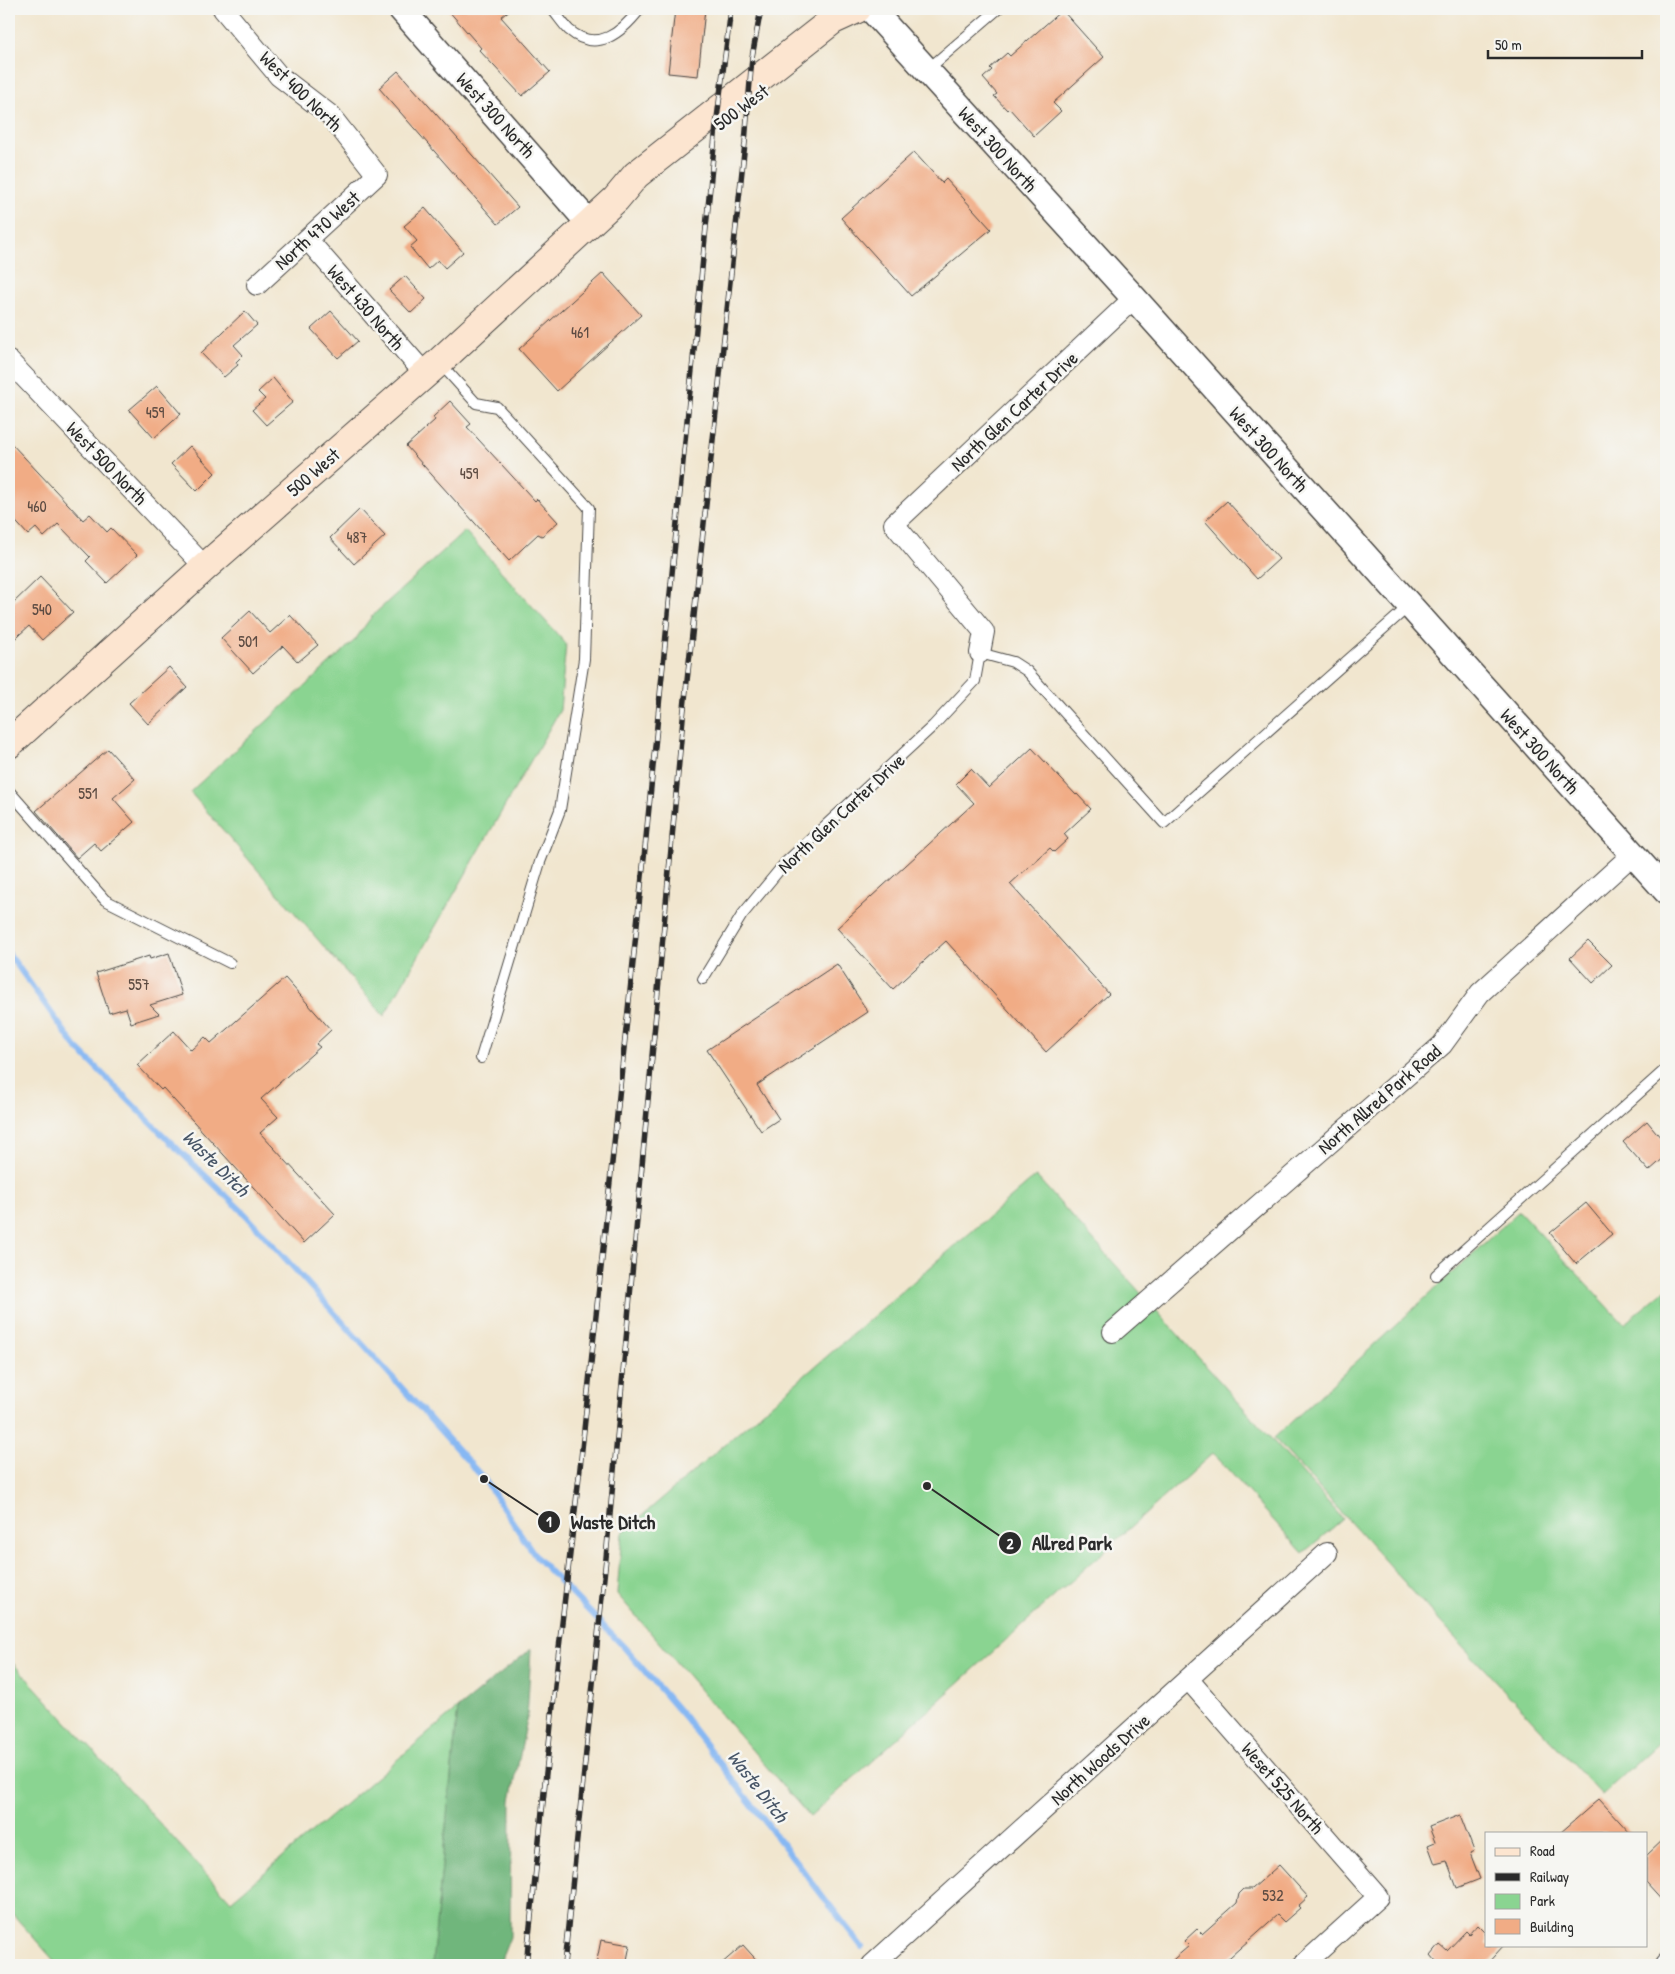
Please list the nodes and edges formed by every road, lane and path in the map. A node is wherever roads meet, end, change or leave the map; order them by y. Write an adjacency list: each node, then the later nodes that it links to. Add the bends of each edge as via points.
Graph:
1 (223, 9): 10 (street, West 400 North, via 279,76 330,115)
2 (401, 9): 12 (street, West 300 North)
3 (552, 9): 4 (lane, via 569,30 585,40 603,40 626,26)
4 (640, 9)
5 (857, 9): 11 (main road, 500 West, via 833,20 718,108 636,175)
6 (862, 9): 11 (main road, 500 West, via 842,30 646,183)
7 (871, 9): 9 (street, West 300 North)
8 (998, 9): 9 (lane)
9 (927, 70): 15 (street, West 300 North)
10 (377, 175): 13 (street, North 470 West)
11 (616, 198): 12 (main road, 500 West)
12 (590, 223): 17 (main road, 500 West)
13 (307, 240): 14 (street, North 470 West); 17 (street, West 430 North)
14 (258, 284)
15 (1134, 298): 19 (street, West 300 North); 20 (street, North Glen Carter Drive, via 894,524 984,632)
16 (9, 361): 18 (street, West 500 North)
17 (432, 368): 18 (main road, 500 West); 27 (lane, via 476,403 497,407 589,508 584,659 560,810 540,862)
18 (205, 567): 21 (main road, 500 West)
19 (1410, 606): 20 (lane, via 1164,823 1027,671 1013,662); 23 (street, West 300 North)
20 (980, 653): 26 (lane, North Glen Carter Drive, via 975,681 933,726 785,863 742,915)
21 (9, 744)
22 (9, 791): 25 (lane, via 104,900)
23 (1633, 854): 24 (street, West 300 North); 30 (street, North Allred Park Road, via 1480,993 1442,1045)
24 (1666, 891)
25 (230, 963)
26 (704, 979)
27 (481, 1058)
28 (1666, 1069): 29 (lane)
29 (1436, 1275)
30 (1113, 1332)
31 (1327, 1553): 32 (street, North Woods Drive)
32 (1188, 1679): 33 (street, North Woods Drive); 34 (street, Weset 525 North, via 1378,1897)
33 (872, 1965)
34 (1303, 1965)

